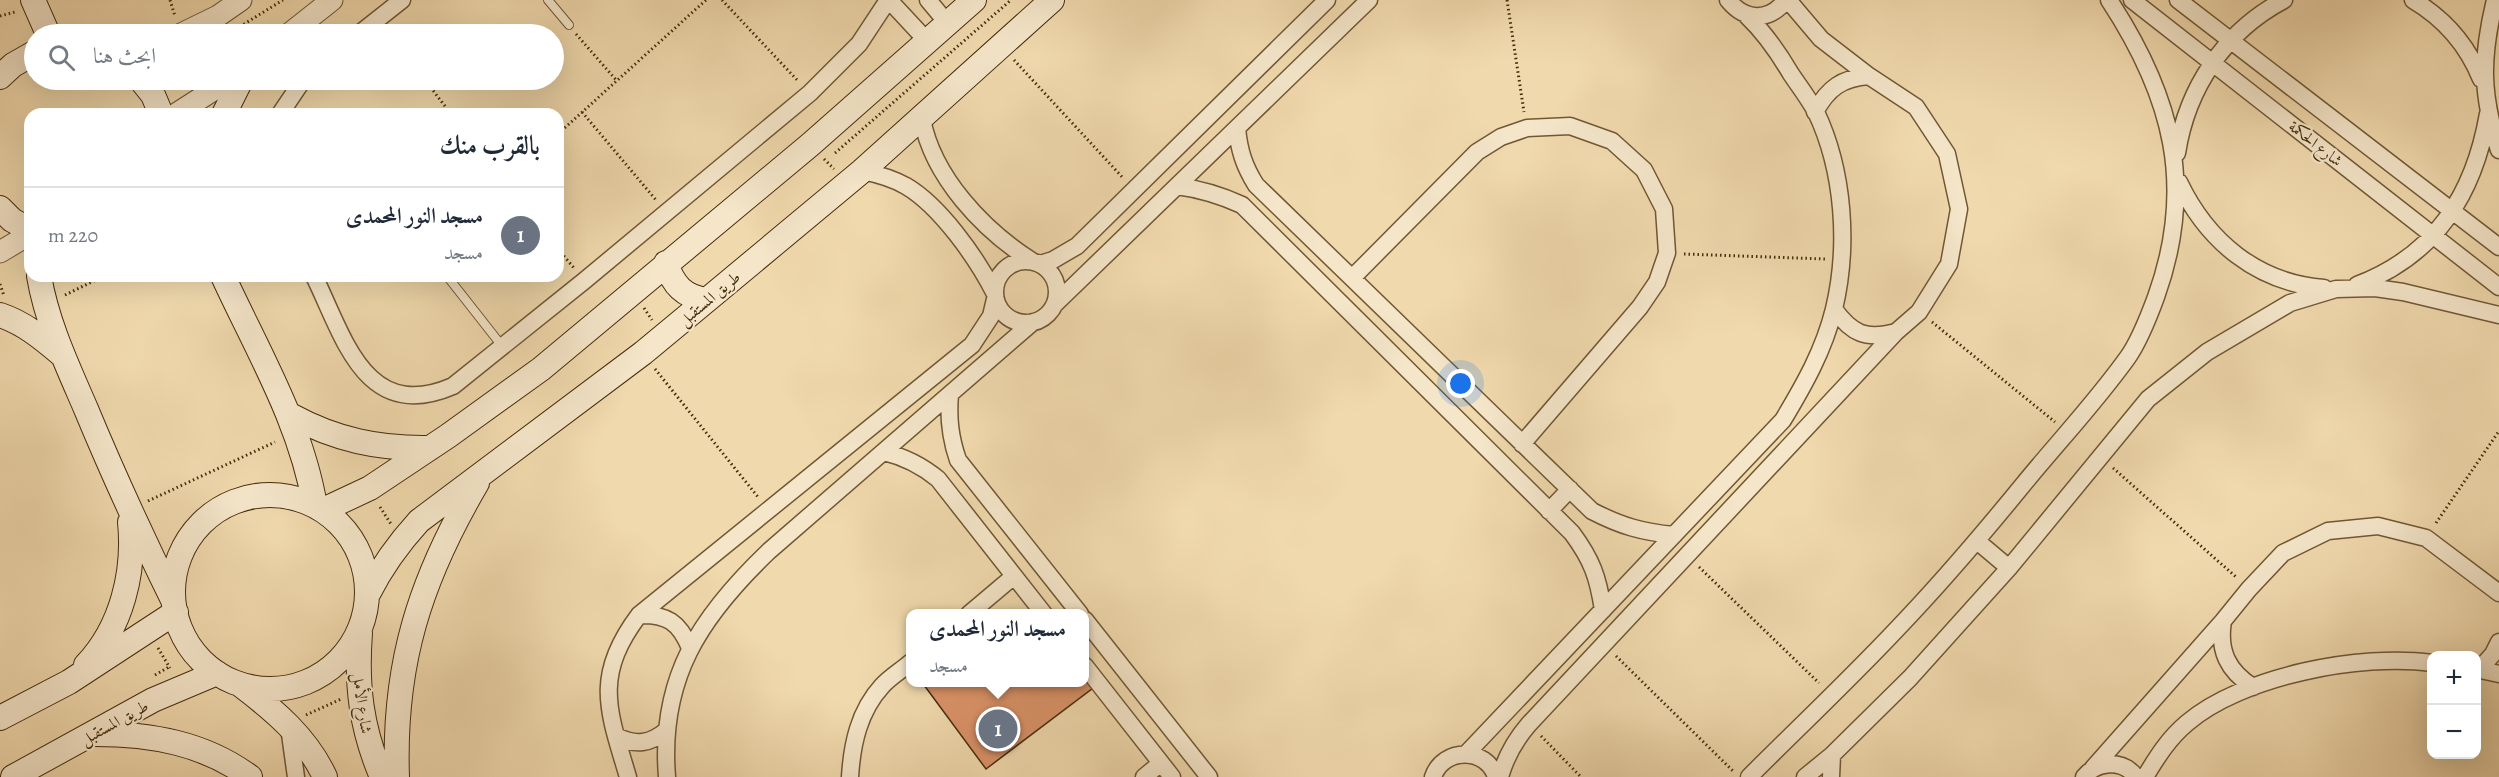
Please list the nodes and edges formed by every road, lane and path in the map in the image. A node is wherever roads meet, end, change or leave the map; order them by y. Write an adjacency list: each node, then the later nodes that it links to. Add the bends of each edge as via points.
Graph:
1 (33, 0): 26 (main road)
2 (240, 0): 27 (street)
3 (282, 0): 28 (path)
4 (333, 0): 29 (street)
5 (402, 0): 30 (street)
6 (548, 0): 32 (lane)
7 (706, 0): 40 (path)
8 (722, 0): 47 (path)
9 (889, 0): 34 (street); 47 (street, via 859,45)
10 (928, 0): 31 (street)
11 (974, 0): 31 (main road)
12 (1011, 0): 62 (path)
13 (1052, 0): 35 (main road, طريق المستقبل)
14 (1327, 0): 67 (street)
15 (1369, 0): 58 (street)
16 (1507, 0): 59 (path)
17 (1721, 0): 25 (street)
18 (1787, 0): 25 (street, via 1770,15 1759,17); 38 (street, via 1821,39)
19 (2109, 0): 64 (street, via 2148,66 2164,110)
20 (2132, 0): 37 (street, شارع الحكمة)
21 (2178, 0): 33 (street, شارع الحكمة)
22 (2284, 0): 33 (street)
23 (2413, 0): 46 (street, via 2434,12 2456,34 2474,61)
24 (2495, 0): 46 (street, via 2484,60)
25 (1737, 9): 54 (street, via 1769,39)
26 (44, 24)
27 (202, 24)
28 (244, 24)
29 (302, 24)
30 (372, 24)
31 (948, 24): 34 (main road)
32 (569, 25): 40 (path)
33 (2230, 40): 37 (street); 69 (street, شارع الحكمة)
34 (928, 42): 61 (main road)
35 (1002, 46): 56 (main road, طريق المستقبل); 67 (path)
36 (24, 58): 39 (main road)
37 (2212, 62): 64 (street, via 2187,110); 72 (street, شارع الحكمة)
38 (1869, 76): 54 (street, via 1836,85); 96 (street, via 1916,107 1947,154 1959,209 1949,264)
39 (0, 77)
40 (617, 81): 53 (path)
41 (149, 90): 48 (main road)
42 (213, 90): 49 (street)
43 (236, 90): 50 (main road)
44 (296, 90): 51 (street)
45 (432, 90): 52 (path)
46 (2485, 91): 55 (street)
47 (810, 93): 70 (street)
48 (158, 108)
49 (185, 108)
50 (227, 108)
51 (284, 108)
52 (447, 108)
53 (582, 112): 57 (path); 70 (path)
54 (1815, 112): 78 (street, via 1832,160 1839,199)
55 (2488, 114): 60 (street); 69 (street, via 2478,159)
56 (922, 119): 65 (main road, طريق المستقبل); 79 (street, via 926,140 948,181 1007,245)
57 (564, 128)
58 (1237, 128): 66 (street); 81 (street, via 1245,168 1256,185)
59 (1527, 128): 76 (street, via 1570,126 1612,141 1644,170 1664,209); 81 (street, via 1501,137 1477,152)
60 (2499, 150)
61 (819, 152): 63 (path); 65 (path); 80 (main road)
62 (835, 153)
63 (817, 168)
64 (2176, 171): 89 (street, via 2188,202 2202,223 2240,258 2286,281); 110 (street, via 2173,235 2166,269 2150,312 2129,355)
65 (854, 177): 91 (street, via 884,176 926,200 981,266); 92 (main road, طريق المستقبل)
66 (1177, 186): 94 (street); 106 (street, via 1221,195 1242,205)
67 (1135, 191): 79 (street, via 1077,246 1053,260)
68 (0, 208): 71 (main road)
69 (2453, 211): 72 (street); 74 (street, شارع الحكمة)
70 (667, 213): 82 (street)
71 (24, 228)
72 (2433, 235): 88 (street, شارع الحكمة); 89 (street, via 2386,272)
73 (24, 236): 75 (street)
74 (2499, 247)
75 (0, 252)
76 (1667, 253): 78 (path); 111 (street, via 1657,282 1640,307)
77 (564, 256): 82 (path)
78 (1842, 259): 95 (street)
79 (1036, 262): 91 (street, via 1018,261 1006,267 997,278); 94 (street, via 1049,271 1055,282)
80 (666, 264): 90 (main road); 92 (main road, via 677,286)
81 (1352, 278): 105 (street)
82 (584, 281): 102 (street)
83 (40, 282): 93 (main road)
84 (92, 282): 93 (path)
85 (226, 282): 108 (main road)
86 (317, 282): 102 (street, via 358,367 391,392 435,394 453,386)
87 (452, 282): 102 (lane)
88 (2499, 286)
89 (2342, 289): 98 (street, via 2403,292); 114 (street, via 2290,303 2207,352 2148,399)
90 (632, 292): 101 (path); 112 (main road, via 541,369)
91 (995, 295): 99 (street, via 1000,310 1009,318 1020,323); 120 (street, via 991,316 972,345)
92 (707, 300): 101 (main road, طريق المستقبل)
93 (44, 305): 104 (main road)
94 (1054, 305): 99 (street)
95 (1834, 309): 100 (street, via 1845,324 1860,334); 122 (street, via 1814,367 1783,420)
96 (1919, 312): 100 (street); 110 (path)
97 (0, 315): 104 (main road, via 39,335)
98 (2499, 315)
99 (1033, 322): 107 (street)
100 (1896, 332): 126 (street)
101 (664, 336): 103 (main road, طريق المستقبل)
102 (502, 346)
103 (643, 353): 115 (main road, طريق المستقبل); 120 (path)
104 (63, 356): 119 (main road)
105 (1441, 364): 106 (street); 111 (street)
106 (1421, 384): 121 (street)
107 (950, 394): 113 (street); 135 (street, via 948,416 958,460)
108 (293, 424): 112 (main road, via 350,441); 118 (main road); 119 (path)
109 (2499, 431): 123 (path)
110 (2067, 432): 124 (street)
111 (1522, 444): 117 (street)
112 (430, 448): 116 (main road)
113 (884, 452): 128 (street, via 913,461 938,478); 144 (street, via 739,580)
114 (2101, 457): 127 (street); 129 (path)
115 (480, 477): 125 (main road, طريق المستقبل, via 419,521); 176 (main road, via 444,542 418,608 401,677)
116 (370, 488): 118 (main road); 125 (path)
117 (1570, 489): 121 (street); 122 (street, via 1592,511 1617,524)
118 (319, 508): 131 (main road, via 342,526 356,546); 132 (main road, via 291,497 265,495 240,499 216,511 197,528 183,550 175,575)
119 (129, 510): 132 (main road); 153 (main road, via 130,573 122,604 109,633)
120 (768, 510): 137 (street)
121 (1549, 511): 136 (street, via 1588,556 1599,582)
122 (1674, 535): 136 (street)
123 (2426, 538): 129 (street, via 2378,526 2328,531 2283,553); 130 (street)
124 (1977, 541): 127 (street); 159 (street)
125 (400, 542): 131 (main road, طريق المستقبل)
126 (1687, 555): 143 (street); 159 (path)
127 (2009, 568): 167 (street, via 1910,678)
128 (1014, 576): 133 (street); 134 (street)
129 (2249, 589): 138 (street)
130 (2499, 593)
131 (368, 594): 140 (main road)
132 (175, 607): 141 (main road); 151 (main road, via 184,636 198,657)
133 (975, 609)
134 (1040, 609)
135 (1076, 609)
136 (1603, 610): 166 (street)
137 (639, 615): 144 (street, via 656,615 671,621 683,632); 165 (street, via 612,660 608,685)
138 (2223, 621): 157 (street, via 2223,652 2240,678); 169 (street)
139 (1089, 625): 148 (street)
140 (360, 627): 154 (main road, via 349,649 312,680 264,689); 158 (main road, شارع الأمل)
141 (147, 631): 153 (main road); 156 (path)
142 (2499, 642): 147 (street)
143 (1604, 644): 162 (street); 185 (path)
144 (690, 648): 163 (street, via 670,702)
145 (2427, 663): 157 (street, via 2365,662 2308,671)
146 (906, 666): 179 (street, via 882,687 863,715 852,748)
147 (2481, 666)
148 (1122, 668): 155 (street); 182 (street)
149 (2481, 670): 152 (street)
150 (1089, 671): 155 (street)
151 (217, 673): 154 (main road); 156 (main road, طريق المستقبل)
152 (2499, 674)
153 (69, 682): 160 (main road)
154 (240, 684): 161 (main road)
155 (1100, 686): 168 (street)
156 (182, 687): 164 (main road, طريق المستقبل)
157 (2253, 687): 190 (street, via 2218,701 2187,723 2161,751)
158 (358, 691): 161 (path); 175 (main road, شارع الأمل, via 367,736)
159 (1831, 695): 186 (street)
160 (0, 718)
161 (288, 724): 173 (street); 174 (main road)
162 (1529, 724): 183 (street, via 1515,741); 184 (path)
163 (667, 730): 165 (street, via 643,743); 178 (street)
164 (93, 734): 171 (main road, طريق المستقبل); 172 (main road, via 165,739 200,749)
165 (616, 736): 177 (street)
166 (1466, 754): 170 (street, via 1448,759); 183 (street, via 1488,763)
167 (1832, 755): 187 (street); 188 (street)
168 (1161, 763): 180 (street); 181 (street)
169 (2088, 773): 189 (street, via 2106,764 2120,765)
170 (1432, 776)
171 (13, 777)
172 (250, 777)
173 (296, 777)
174 (325, 777)
175 (382, 777)
176 (396, 777)
177 (628, 777)
178 (667, 777)
179 (850, 777)
180 (1144, 777)
181 (1172, 777)
182 (1209, 777)
183 (1498, 777)
184 (1581, 777)
185 (1739, 777)
186 (1749, 777)
187 (1805, 777)
188 (1831, 777)
189 (2136, 777)
190 (2145, 777)

